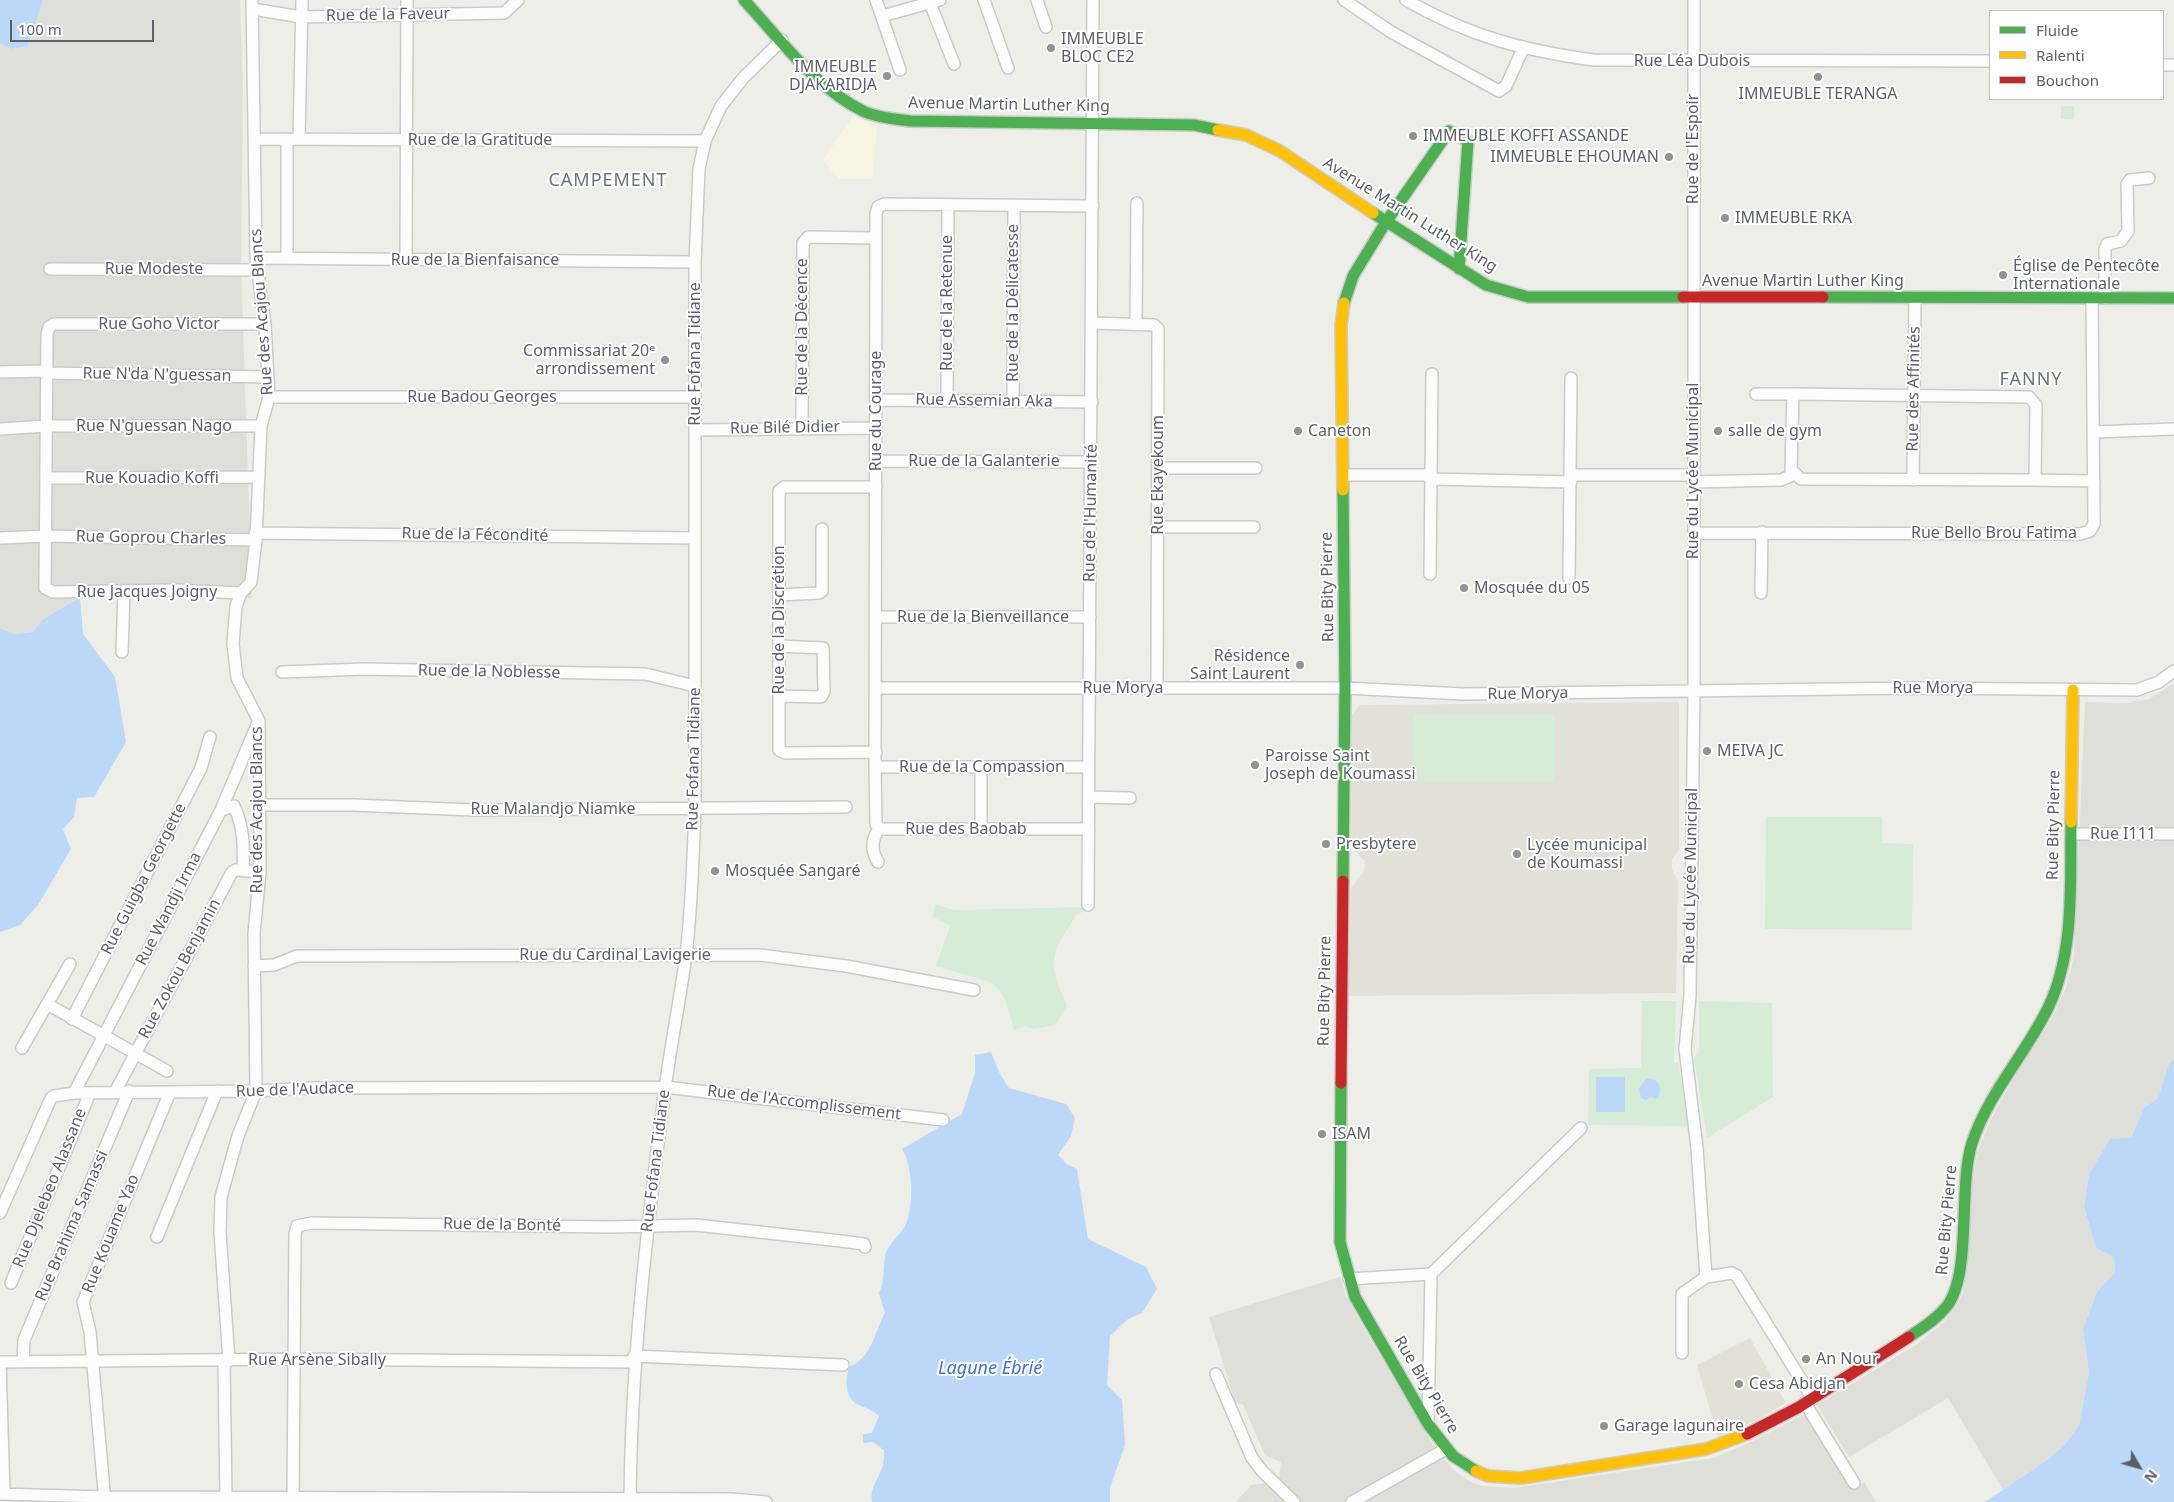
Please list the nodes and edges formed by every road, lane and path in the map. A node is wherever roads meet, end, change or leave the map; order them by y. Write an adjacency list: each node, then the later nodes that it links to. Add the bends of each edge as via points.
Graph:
1 (302, 0): 16 (street)
2 (407, 0): 14 (street)
3 (518, 0): 14 (street, Rue de la Faveur, via 504,13)
4 (744, 0): 18 (street, Avenue Martin Luther King)
5 (876, 0): 15 (street)
6 (984, 0): 23 (street)
7 (1037, 0): 17 (street)
8 (1092, 0): 25 (street, Rue de l'Humanité)
9 (1344, 0): 19 (street, via 1391,32 1499,91 1506,86)
10 (1406, 0): 19 (street, Rue Léa Dubois, via 1467,30)
11 (1694, 0): 20 (street, Rue de l'Espoir)
12 (935, 1): 15 (street); 22 (street)
13 (253, 5): 16 (street, Rue de la Faveur); 26 (street, Rue des Acajou Blancs)
14 (407, 15): 16 (street, Rue de la Faveur); 29 (street)
15 (882, 16): 24 (street)
16 (301, 17): 28 (street)
17 (1046, 26)
18 (782, 40): 25 (street, Avenue Martin Luther King, via 836,95 880,118); 30 (street, Rue Fofana Tidiane, via 744,76 721,106)
19 (1523, 49): 20 (street, Rue Léa Dubois, via 1593,60)
20 (1694, 60): 21 (street, Rue Léa Dubois); 45 (street, Rue de l'Espoir)
21 (1989, 61)
22 (954, 64)
23 (1008, 68)
24 (900, 70)
25 (1093, 122): 35 (street, Rue de l'Humanité); 36 (street, Avenue Martin Luther King, via 1194,125 1246,135 1280,151)
26 (255, 139): 27 (street, Rue de la Gratitude); 38 (street, Rue des Acajou Blancs)
27 (287, 139): 28 (street, Rue de la Gratitude); 39 (street)
28 (299, 139): 29 (street, Rue de la Gratitude)
29 (408, 140): 30 (street, Rue de la Gratitude); 40 (street)
30 (705, 141): 41 (street, Rue Fofana Tidiane, via 699,169)
31 (2149, 178): 48 (street, via 2130,180 2127,184 2128,231 2121,241 2107,244 2104,249)
32 (1137, 203): 52 (street)
33 (948, 205): 34 (street, Rue du Courage); 37 (street, Rue du Courage, via 884,204 876,213); 64 (street, Rue de la Retenue)
34 (1014, 206): 35 (street, Rue du Courage); 65 (street, Rue de la Délicatesse)
35 (1093, 206): 50 (street, Rue de l'Humanité)
36 (1386, 222): 43 (street, Avenue Martin Luther King); 43 (street, Rue Bity Pierre, via 1445,134 1453,132 1468,142); 80 (street, Rue Bity Pierre, via 1353,276 1344,300 1341,325)
37 (876, 238): 63 (street, Rue du Courage); 69 (street, Rue de la Décence, via 808,238 802,243)
38 (256, 258): 39 (street, Rue de la Bienfaisance); 44 (street, Rue des Acajou Blancs)
39 (287, 258): 40 (street, Rue de la Bienfaisance)
40 (406, 259): 41 (street, Rue de la Bienfaisance)
41 (695, 262): 62 (street, Rue Fofana Tidiane)
42 (50, 269): 44 (street, Rue Modeste)
43 (1459, 269): 45 (street, Avenue Martin Luther King, via 1486,285 1528,297)
44 (258, 270): 51 (street, Rue des Acajou Blancs)
45 (1692, 297): 46 (street, Avenue Martin Luther King); 85 (street, Rue du Lycée Municipal)
46 (1915, 297): 47 (street, Avenue Martin Luther King); 60 (street, Rue des Affinités)
47 (2092, 298): 48 (street, Avenue Martin Luther King); 74 (street, Rue Bello Brou Fatima)
48 (2104, 298): 49 (street, Avenue Martin Luther King)
49 (2174, 298)
50 (1092, 323): 52 (street, Rue Ekayekoum); 66 (street, Rue de l'Humanité)
51 (265, 324): 54 (street, Rue Goho Victor, via 54,324 48,330); 56 (street, Rue des Acajou Blancs)
52 (1136, 324): 77 (street, Rue Ekayekoum, via 1158,329)
53 (0, 372): 54 (street, Rue N'da N'guessan)
54 (46, 372): 56 (street, Rue N'da N'guessan); 67 (street)
55 (1432, 374): 83 (street)
56 (267, 377): 61 (street, Rue des Acajou Blancs)
57 (1571, 378): 84 (street)
58 (1756, 394): 59 (street)
59 (1793, 394): 60 (street); 79 (street, via 1792,470)
60 (1914, 394): 86 (street, Rue des Affinités); 87 (street, via 2029,396 2036,405 2034,477)
61 (269, 397): 62 (street, Rue Badou Georges); 68 (street, Rue des Acajou Blancs)
62 (694, 397): 73 (street, Rue Fofana Tidiane)
63 (876, 400): 64 (street, Rue Assemian Aka); 70 (street, Rue du Courage)
64 (947, 401): 65 (street, Rue Assemian Aka)
65 (1013, 401): 66 (street, Rue Assemian Aka)
66 (1092, 402): 76 (street, Rue de l'Humanité)
67 (47, 426): 68 (street, Rue N'guessan Nago); 71 (street, Rue N'guessan Nago); 82 (street)
68 (261, 426): 81 (street, Rue des Acajou Blancs)
69 (802, 428): 70 (street, Rue Bilé Didier); 73 (street, Rue Bilé Didier)
70 (876, 428): 75 (street, Rue du Courage)
71 (0, 429)
72 (2174, 429): 74 (street)
73 (695, 430): 98 (street, Rue Fofana Tidiane)
74 (2094, 432): 88 (street, Rue Bello Brou Fatima)
75 (876, 461): 76 (street, Rue de la Galanterie); 89 (street, Rue du Courage)
76 (1091, 462): 106 (street, Rue de l'Humanité)
77 (1158, 468): 78 (street); 90 (street, Rue Ekayekoum)
78 (1256, 468)
79 (1795, 474): 85 (street, via 1781,480); 86 (street, via 1806,480)
80 (1343, 475): 83 (street); 115 (street, Rue Bity Pierre)
81 (257, 477): 82 (street, Rue Kouadio Koffi); 96 (street, Rue des Acajou Blancs)
82 (47, 478): 95 (street)
83 (1431, 478): 84 (street); 99 (street)
84 (1571, 478): 85 (street); 100 (street)
85 (1692, 478): 94 (street, Rue du Lycée Municipal)
86 (1913, 480): 87 (street)
87 (2030, 480): 88 (street)
88 (2094, 481): 93 (street, Rue Bello Brou Fatima, via 2094,524 2090,531 2080,534)
89 (876, 487): 104 (street, Rue de la Discrétion, via 780,488); 105 (street, Rue du Courage)
90 (1158, 527): 91 (street); 114 (street, Rue Ekayekoum)
91 (1254, 527)
92 (822, 528): 104 (street, via 822,591 820,594)
93 (1762, 532): 94 (street, Rue Bello Brou Fatima); 103 (street)
94 (1694, 533): 116 (street, Rue du Lycée Municipal)
95 (47, 536): 96 (street, Rue Goprou Charles); 97 (street, Rue Goprou Charles); 101 (street, Rue Jacques Joigny, via 45,588 53,592)
96 (255, 537): 98 (street, Rue de la Fécondité); 102 (street, Rue des Acajou Blancs, via 250,582)
97 (0, 538)
98 (694, 538): 111 (street, Rue Fofana Tidiane)
99 (1430, 574)
100 (1570, 578)
101 (124, 591): 102 (street, Rue Jacques Joigny); 108 (street)
102 (241, 593): 119 (street, Rue des Acajou Blancs, via 236,606 233,644 237,678)
103 (1761, 593)
104 (779, 595): 107 (street, Rue de la Discrétion)
105 (876, 617): 106 (street, Rue de la Bienveillance); 112 (street, Rue du Courage)
106 (1090, 617): 113 (street, Rue de l'Humanité)
107 (779, 646): 118 (street, Rue de la Discrétion); 118 (street, via 823,648 824,692 821,697)
108 (122, 652)
109 (2174, 671): 117 (street, Rue Morya, via 2160,682 2137,690)
110 (282, 672): 111 (street, Rue de la Noblesse, via 364,669 645,674)
111 (695, 686): 129 (street, Rue Fofana Tidiane)
112 (876, 688): 113 (street, Rue Morya); 121 (street, Rue du Courage)
113 (1090, 688): 114 (street, Rue Morya); 124 (street, Rue de l'Humanité)
114 (1157, 688): 115 (street, Rue Morya)
115 (1345, 688): 116 (street, Rue Morya, via 1463,694); 166 (street, Rue Bity Pierre, via 1340,1242)
116 (1694, 690): 117 (street, Rue Morya); 165 (street, Rue du Lycée Municipal, via 1690,996 1685,1050 1697,1148)
117 (2073, 690): 134 (street, Rue Bity Pierre)
118 (779, 696): 121 (street, Rue de la Discrétion, via 779,750 782,753)
119 (259, 722): 127 (street, Rue des Acajou Blancs); 130 (street, Rue Wandji Irma)
120 (210, 737): 145 (street, Rue Guigba Georgette, via 201,768)
121 (876, 752): 122 (street, Rue du Courage)
122 (876, 767): 123 (street, Rue de la Compassion); 132 (street, Rue du Courage, via 876,824)
123 (981, 767): 124 (street, Rue de la Compassion); 131 (street)
124 (1089, 767): 125 (street, Rue de l'Humanité)
125 (1089, 797): 126 (street); 133 (street, Rue de l'Humanité)
126 (1130, 798)
127 (260, 805): 129 (street, Rue Malandjo Niamke, via 353,804 474,810); 138 (street, Rue des Acajou Blancs)
128 (846, 807): 129 (street, Rue Malandjo Niamke)
129 (695, 808): 140 (street, Rue Fofana Tidiane)
130 (221, 810): 137 (street, via 234,806 241,821); 146 (street, Rue Wandji Irma)
131 (981, 828): 132 (street, Rue des Baobab); 133 (street, Rue des Baobab)
132 (879, 829): 136 (street, via 873,847)
133 (1089, 829): 139 (street, Rue de l'Humanité)
134 (2072, 834): 135 (street, Rue I111); 177 (street, Rue Bity Pierre, via 2066,957 2045,1015 1986,1112 1970,1151 1963,1189 1958,1284 1948,1305 1923,1326)
135 (2174, 834)
136 (878, 862)
137 (243, 870): 138 (street); 148 (street, Rue Zokou Benjamin, via 232,872)
138 (260, 872): 142 (street, Rue des Acajou Blancs)
139 (1088, 905)
140 (686, 954): 142 (street, Rue du Cardinal Lavigerie, via 297,956 274,965); 143 (street, Rue du Cardinal Lavigerie, via 760,955 827,963); 150 (street, Rue Fofana Tidiane)
141 (70, 964): 144 (street)
142 (254, 966): 153 (street, Rue des Acajou Blancs)
143 (974, 990)
144 (47, 1004): 145 (street); 147 (street)
145 (72, 1018): 146 (street)
146 (103, 1036): 148 (street); 156 (street, Rue Wandji Irma)
147 (22, 1048)
148 (135, 1053): 149 (street); 154 (street, Rue Zokou Benjamin)
149 (167, 1071)
150 (665, 1087): 153 (street, Rue de l'Audace); 158 (street, Rue de l'Accomplissement); 161 (street, Rue Fofana Tidiane)
151 (129, 1091): 154 (street, Rue de l'Audace); 155 (street, Rue de l'Audace); 173 (street, Rue Brahima Samassi, via 24,1340)
152 (217, 1091): 153 (street, Rue de l'Audace); 155 (street, Rue de l'Audace); 162 (street)
153 (256, 1091): 171 (street, via 238,1136 222,1197 220,1232)
154 (115, 1092): 157 (street, Rue de l'Audace)
155 (170, 1092): 174 (street, Rue Kouame Yao, via 86,1290 83,1302)
156 (74, 1093): 157 (street, Rue de l'Audace); 160 (street, Rue de l'Audace, via 51,1098)
157 (90, 1093): 167 (street, Rue Djelebeo Alassane)
158 (942, 1120)
159 (1581, 1128): 164 (street)
160 (0, 1213)
161 (648, 1224): 163 (street, Rue de la Bonté, via 719,1226 864,1244); 169 (street, Rue de la Bonté, via 305,1223 297,1226); 170 (street, Rue Fofana Tidiane)
162 (157, 1236)
163 (864, 1247)
164 (1431, 1274): 166 (street); 178 (street)
165 (1706, 1277): 168 (street, via 1682,1294); 177 (street, via 1732,1272 1737,1276)
166 (1349, 1279): 178 (street, Rue Bity Pierre, via 1355,1297)
167 (11, 1283)
168 (1682, 1353)
169 (294, 1359): 170 (street, Rue Arsène Sibally); 171 (street, Rue Arsène Sibally); 189 (street)
170 (634, 1359): 175 (street, Rue Arsène Sibally); 190 (street, Rue Fofana Tidiane)
171 (226, 1361): 174 (street, Rue Arsène Sibally); 182 (street)
172 (0, 1362): 173 (street, Rue Arsène Sibally); 181 (street)
173 (23, 1362): 174 (street, Rue Arsène Sibally)
174 (92, 1362): 186 (street, Rue Kouame Yao)
175 (843, 1365)
176 (1216, 1374): 192 (street, via 1252,1458)
177 (1809, 1401): 179 (street, Rue Bity Pierre, via 1731,1442 1706,1449 1521,1478 1488,1476 1473,1470); 180 (street)
178 (1428, 1424): 179 (street, Rue Bity Pierre)
179 (1446, 1449): 193 (street)
180 (1854, 1482)
181 (6, 1496): 183 (street)
182 (226, 1496): 185 (street); 188 (street)
183 (81, 1499): 186 (street)
184 (131, 1499): 186 (street); 187 (street)
185 (242, 1499): 189 (street)
186 (105, 1500)
187 (161, 1500): 188 (street)
188 (195, 1500)
189 (293, 1500): 190 (street)
190 (630, 1500): 191 (street)
191 (766, 1502)
192 (1294, 1502)
193 (1352, 1502)

